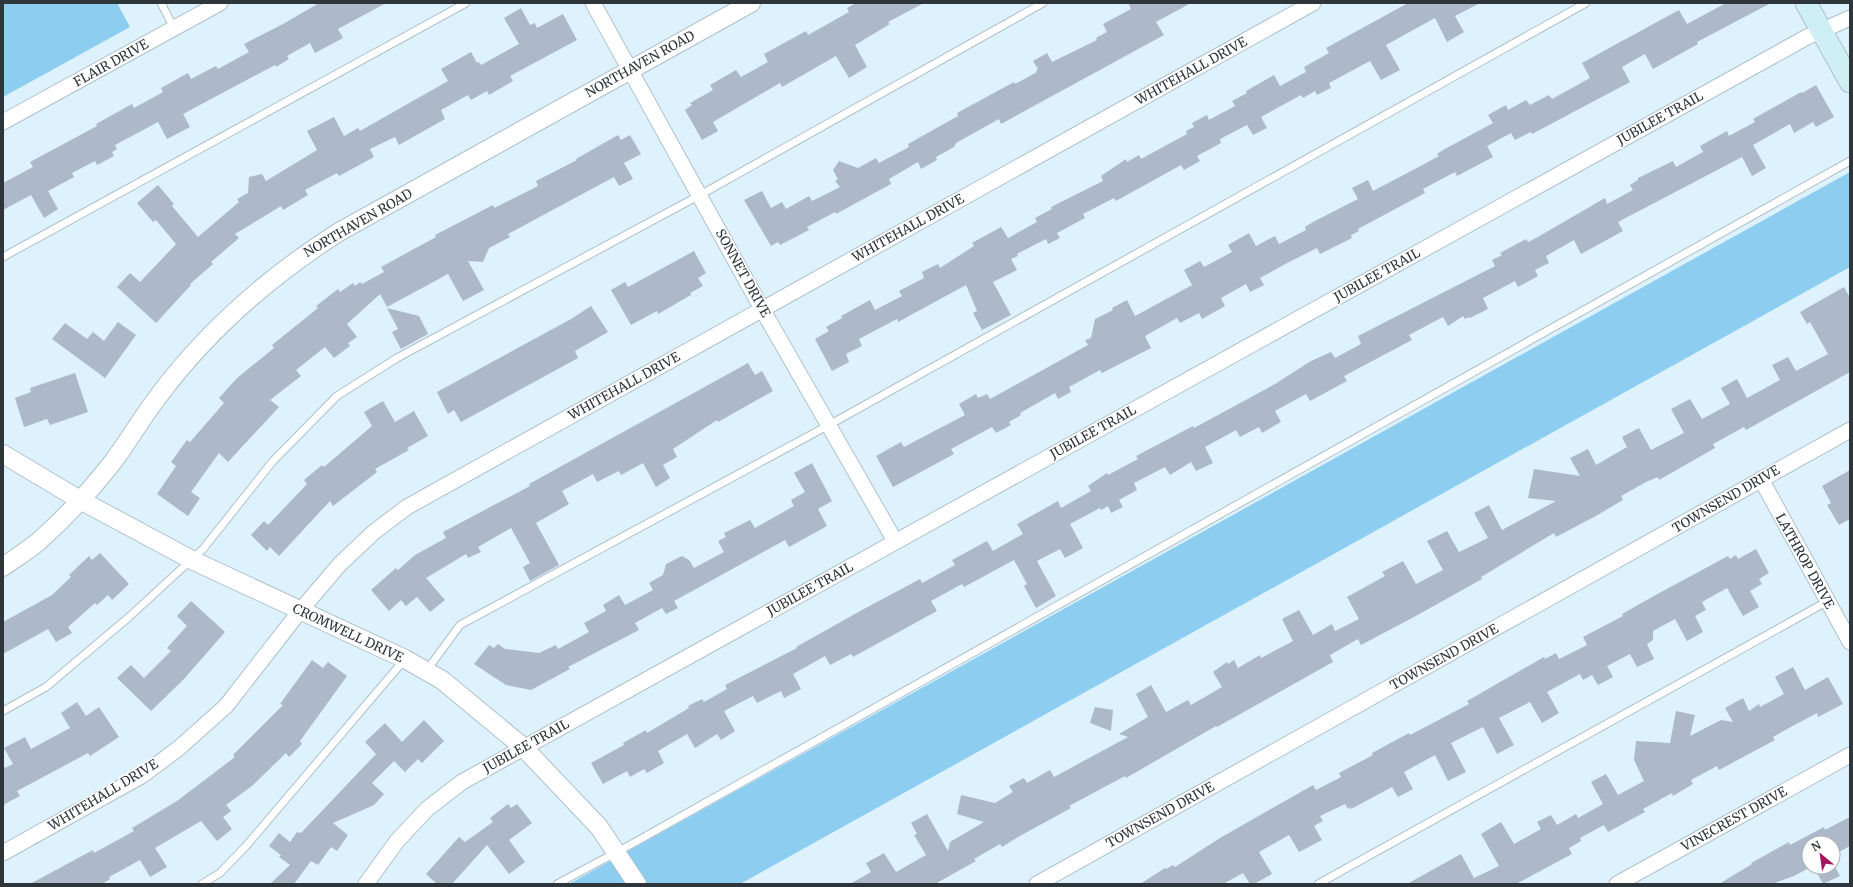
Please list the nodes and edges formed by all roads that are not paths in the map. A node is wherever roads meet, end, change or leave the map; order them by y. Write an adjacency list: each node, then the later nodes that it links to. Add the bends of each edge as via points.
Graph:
1 (161, 3): 11 (lane)
2 (220, 3): 11 (street, FLAIR DRIVE)
3 (466, 3): 18 (lane)
4 (593, 3): 13 (street, SONNET DRIVE)
5 (751, 3): 13 (street, NORTHAVEN ROAD)
6 (1043, 3): 17 (lane)
7 (1313, 3): 19 (street, WHITEHALL DRIVE)
8 (1586, 3): 20 (lane)
9 (1806, 3): 12 (main road)
10 (1850, 18): 12 (street, JUBILEE TRAIL)
11 (174, 28): 15 (street, FLAIR DRIVE)
12 (1822, 30): 14 (main road); 25 (street, JUBILEE TRAIL)
13 (630, 70): 17 (street, SONNET DRIVE); 24 (street, NORTHAVEN ROAD, via 346,228 300,257 230,315 200,346 157,398 113,462)
14 (1850, 82)
15 (3, 122)
16 (1850, 161): 36 (lane)
17 (700, 195): 19 (street, SONNET DRIVE); 26 (lane, via 398,358 337,396 273,461)
18 (3, 257)
19 (762, 309): 20 (street, SONNET DRIVE); 29 (street, WHITEHALL DRIVE, via 407,507 374,532 340,564)
20 (829, 425): 25 (street, SONNET DRIVE); 32 (lane, via 460,625)
21 (1850, 430): 23 (street, TOWNSEND DRIVE)
22 (3, 454): 24 (street, CROMWELL DRIVE)
23 (1761, 479): 28 (street, LATHROP DRIVE); 42 (street, TOWNSEND DRIVE)
24 (80, 500): 26 (street, CROMWELL DRIVE); 27 (street, NORTHAVEN ROAD, via 37,543)
25 (895, 542): 34 (street, JUBILEE TRAIL)
26 (192, 560): 29 (street, CROMWELL DRIVE); 33 (lane, via 46,687)
27 (3, 566)
28 (1828, 601): 30 (street, LATHROP DRIVE); 43 (lane)
29 (300, 611): 31 (street, CROMWELL DRIVE); 37 (street, WHITEHALL DRIVE, via 226,706 179,748 143,775)
30 (1850, 642)
31 (405, 659): 32 (street, CROMWELL DRIVE); 38 (lane, via 246,846 220,873)
32 (427, 670): 34 (street, CROMWELL DRIVE)
33 (3, 711)
34 (523, 747): 36 (street, CROMWELL DRIVE, via 599,827); 39 (street, JUBILEE TRAIL, via 462,782 427,809 397,841)
35 (1850, 754): 44 (street, VINECREST DRIVE)
36 (617, 852): 40 (lane); 41 (street, CROMWELL DRIVE)
37 (3, 853)
38 (202, 884)
39 (366, 884)
40 (556, 884)
41 (637, 884)
42 (1036, 884)
43 (1318, 884)
44 (1618, 884)

